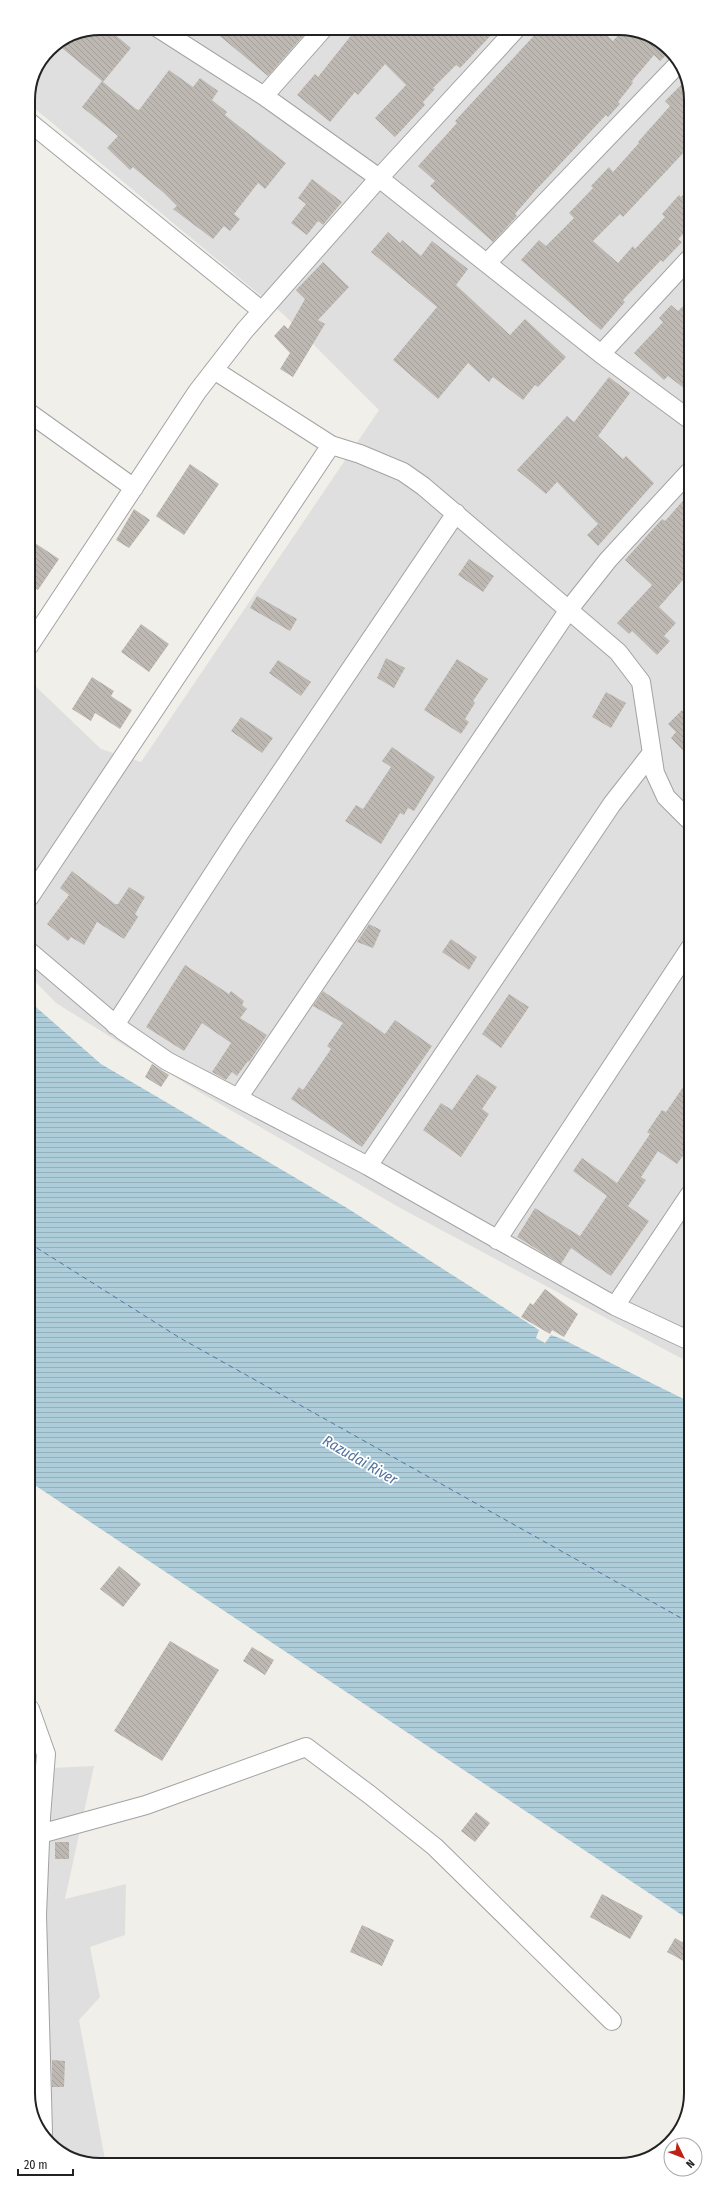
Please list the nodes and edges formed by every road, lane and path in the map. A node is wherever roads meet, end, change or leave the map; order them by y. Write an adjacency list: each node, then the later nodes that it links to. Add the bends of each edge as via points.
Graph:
1 (169, 35): 5 (street)
2 (318, 35): 5 (street)
3 (511, 35): 7 (street)
4 (675, 67): 8 (street)
5 (264, 96): 7 (street)
6 (35, 127): 10 (street)
7 (379, 178): 8 (street); 10 (street)
8 (487, 263): 11 (street)
9 (684, 264): 11 (street)
10 (262, 311): 12 (street)
11 (601, 354): 13 (street)
12 (214, 370): 15 (street); 17 (street)
13 (684, 415)
14 (35, 417): 17 (street)
15 (331, 444): 18 (street, via 403,472); 23 (street)
16 (684, 477): 19 (street, via 608,560)
17 (134, 488): 20 (street)
18 (456, 513): 19 (street); 26 (street, via 239,834)
19 (570, 608): 21 (street, via 618,652 641,682); 27 (street)
20 (35, 637)
21 (651, 754): 22 (street, via 655,773 666,797); 28 (street, via 612,804)
22 (684, 814)
23 (35, 889)
24 (35, 956): 26 (street)
25 (684, 957): 30 (street)
26 (115, 1025): 27 (street, via 167,1061)
27 (238, 1098): 28 (street)
28 (368, 1166): 30 (street)
29 (684, 1203): 31 (street)
30 (497, 1240): 31 (street)
31 (615, 1306): 32 (street)
32 (684, 1338)
33 (35, 1723): 34 (street, via 46,1754)
34 (40, 1834): 35 (street, via 146,1805 306,1747 435,1847); 36 (street, via 37,1915)
35 (612, 2021)
36 (44, 2125)

